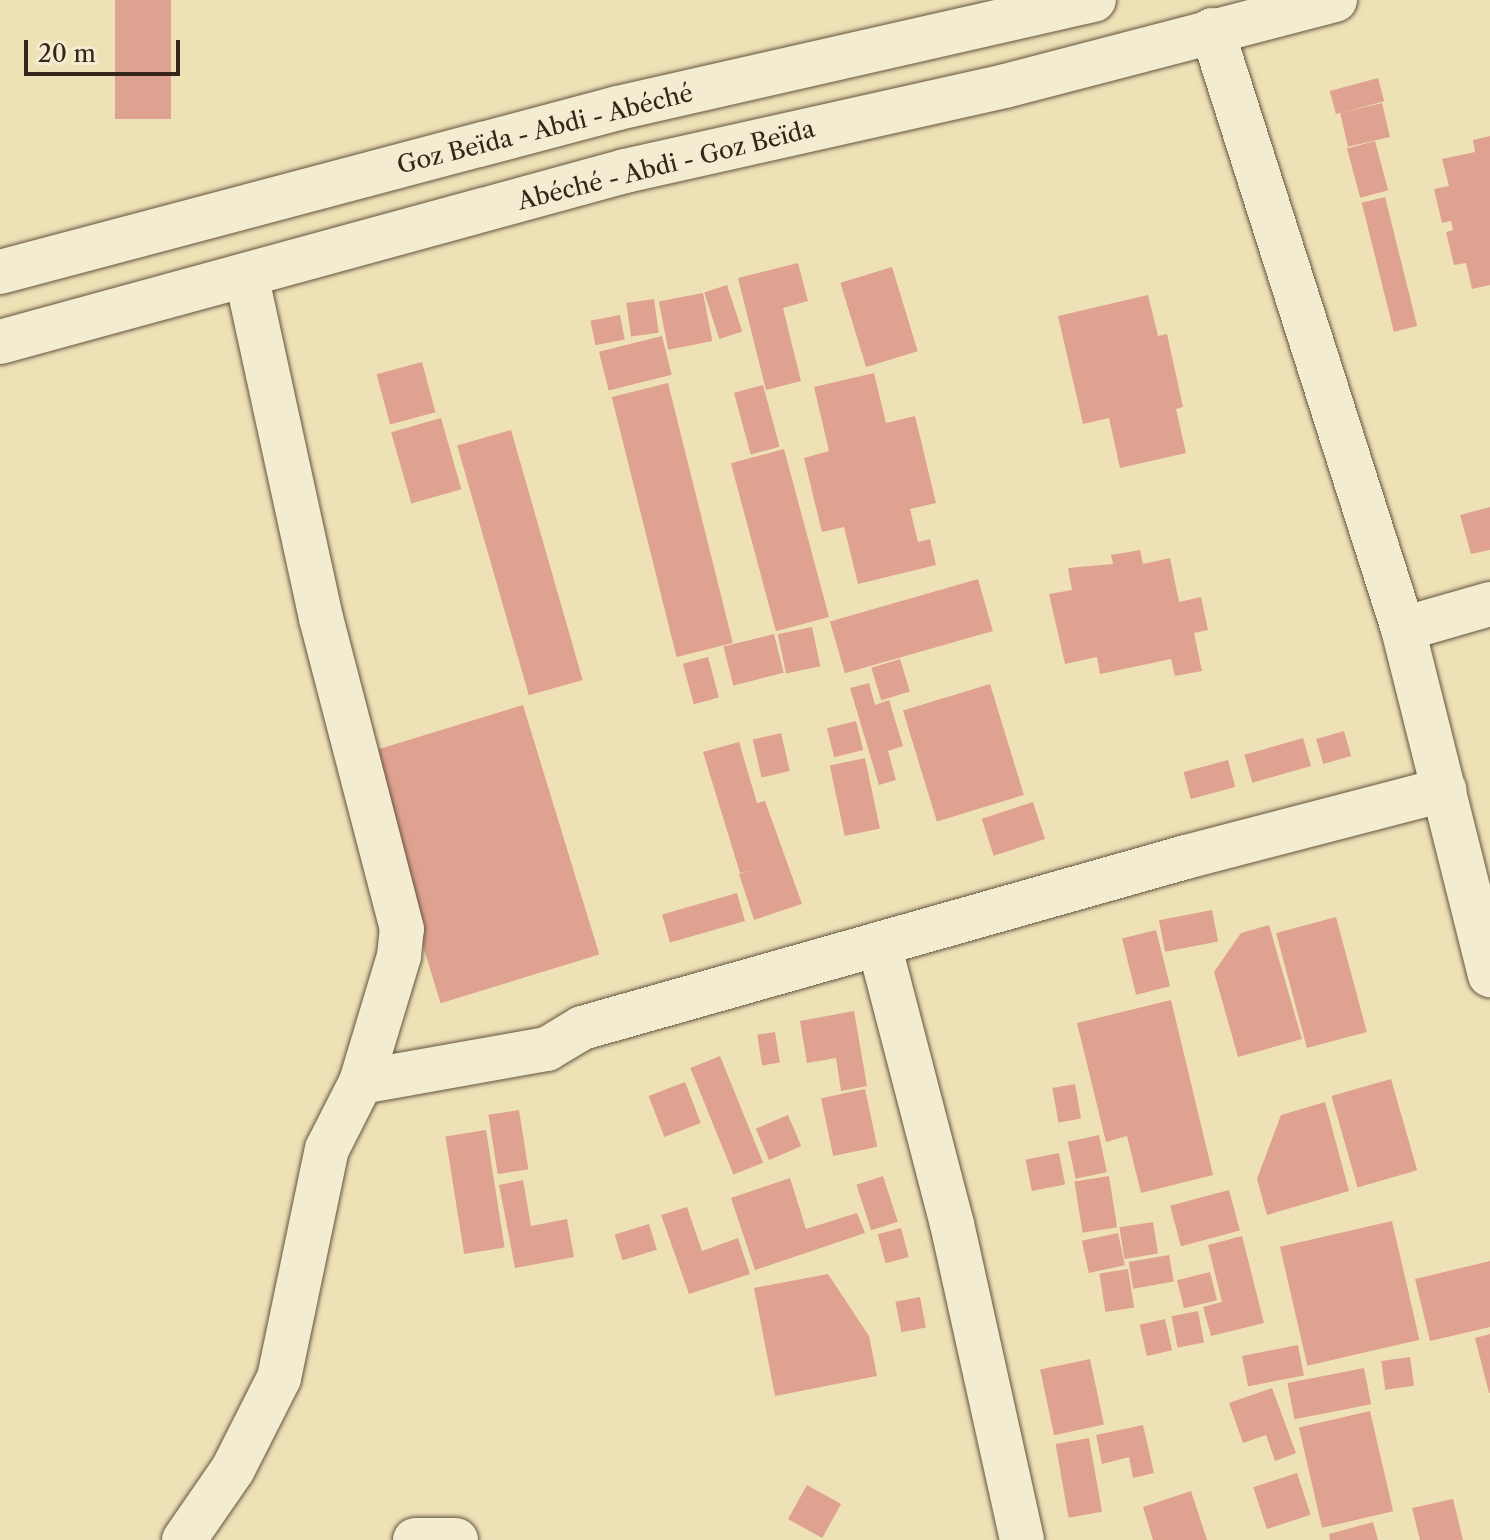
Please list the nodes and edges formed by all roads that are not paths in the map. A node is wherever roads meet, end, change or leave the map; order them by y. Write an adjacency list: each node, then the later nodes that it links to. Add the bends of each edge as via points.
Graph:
1 (1094, 0): 3 (street, Goz Beïda - Abdi - Abéché)
2 (1335, 0): 4 (street, Abéché - Abdi - Goz Beïda)
3 (988, 26): 5 (street); 6 (street, Goz Beïda - Abdi - Abéché, via 618,108)
4 (1212, 30): 5 (street, Abéché - Abdi - Goz Beïda); 10 (street)
5 (1005, 86): 7 (street, Abéché - Abdi - Goz Beïda, via 625,171)
6 (1, 266)
7 (246, 275): 8 (street, Abéché - Abdi - Goz Beïda); 14 (street, via 321,618 402,929 399,956)
8 (0, 342)
9 (1490, 604): 10 (street)
10 (1403, 629): 11 (street)
11 (1444, 790): 12 (street); 13 (street)
12 (879, 944): 14 (street, via 582,1028 547,1049); 18 (street, via 952,1224)
13 (1490, 975)
14 (361, 1082): 15 (street, via 327,1149 279,1378 233,1469)
15 (184, 1540)
16 (415, 1540): 17 (street)
17 (456, 1540)
18 (1022, 1540)

